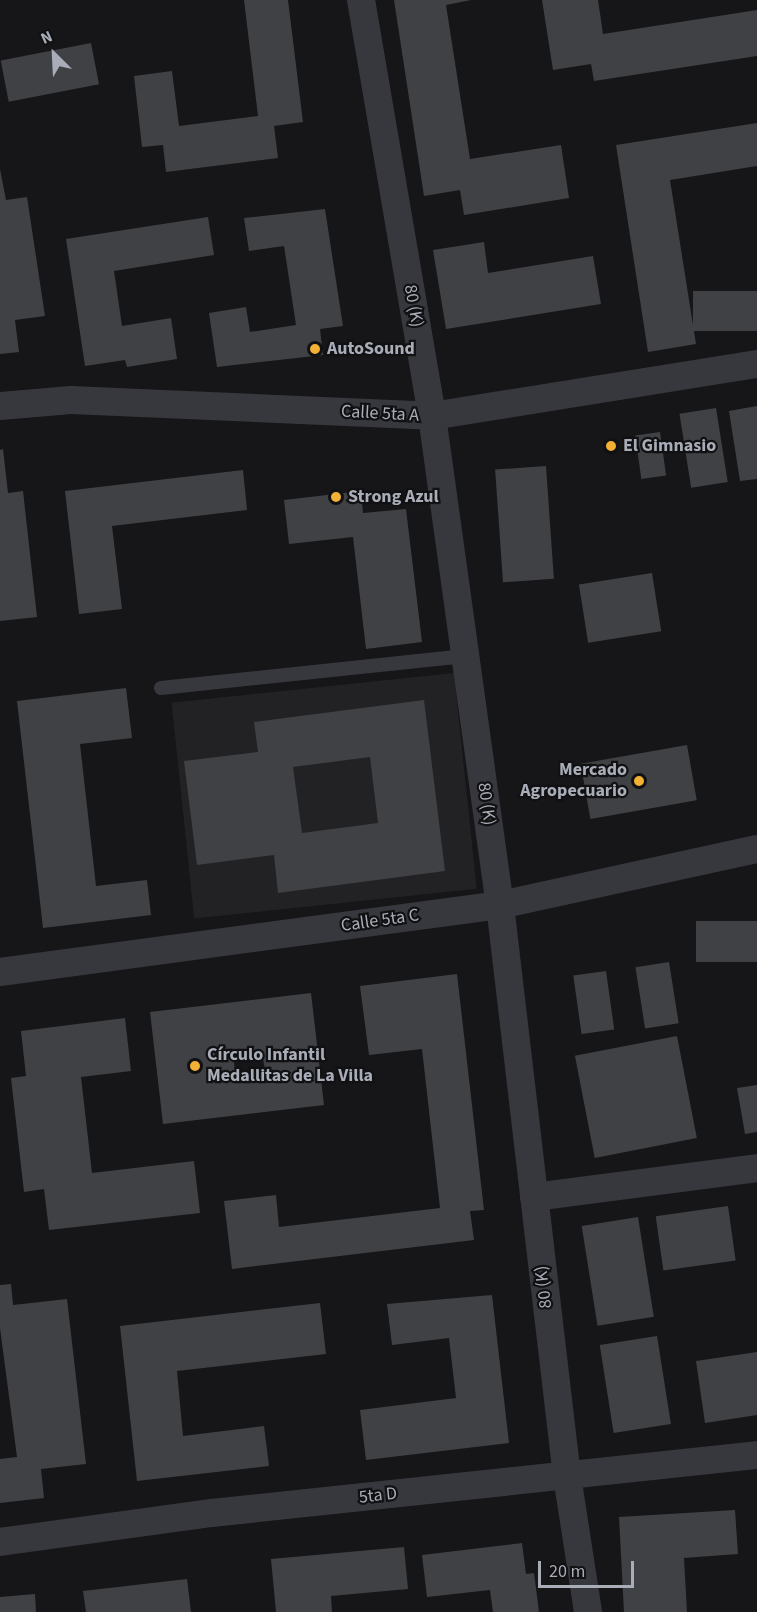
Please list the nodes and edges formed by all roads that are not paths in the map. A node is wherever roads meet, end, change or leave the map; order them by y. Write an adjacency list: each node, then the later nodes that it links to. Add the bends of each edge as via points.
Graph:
1 (361, 0): 4 (street, 80 (K))
2 (757, 364): 4 (street, Calle 5ta A)
3 (0, 406): 4 (street, Calle 5ta A, via 71,400)
4 (432, 416): 5 (street, 80 (K))
5 (465, 656): 6 (lane); 8 (street, 80 (K))
6 (161, 688)
7 (757, 849): 8 (street, Calle 5ta C)
8 (500, 905): 9 (street, Calle 5ta C); 11 (street, 80 (K))
9 (0, 972)
10 (757, 1168): 11 (street)
11 (534, 1197): 13 (street, 80 (K))
12 (757, 1455): 13 (street, 5ta D)
13 (567, 1476): 14 (street, 5ta D, via 212,1513); 15 (street, 80 (K))
14 (0, 1542)
15 (588, 1612)

